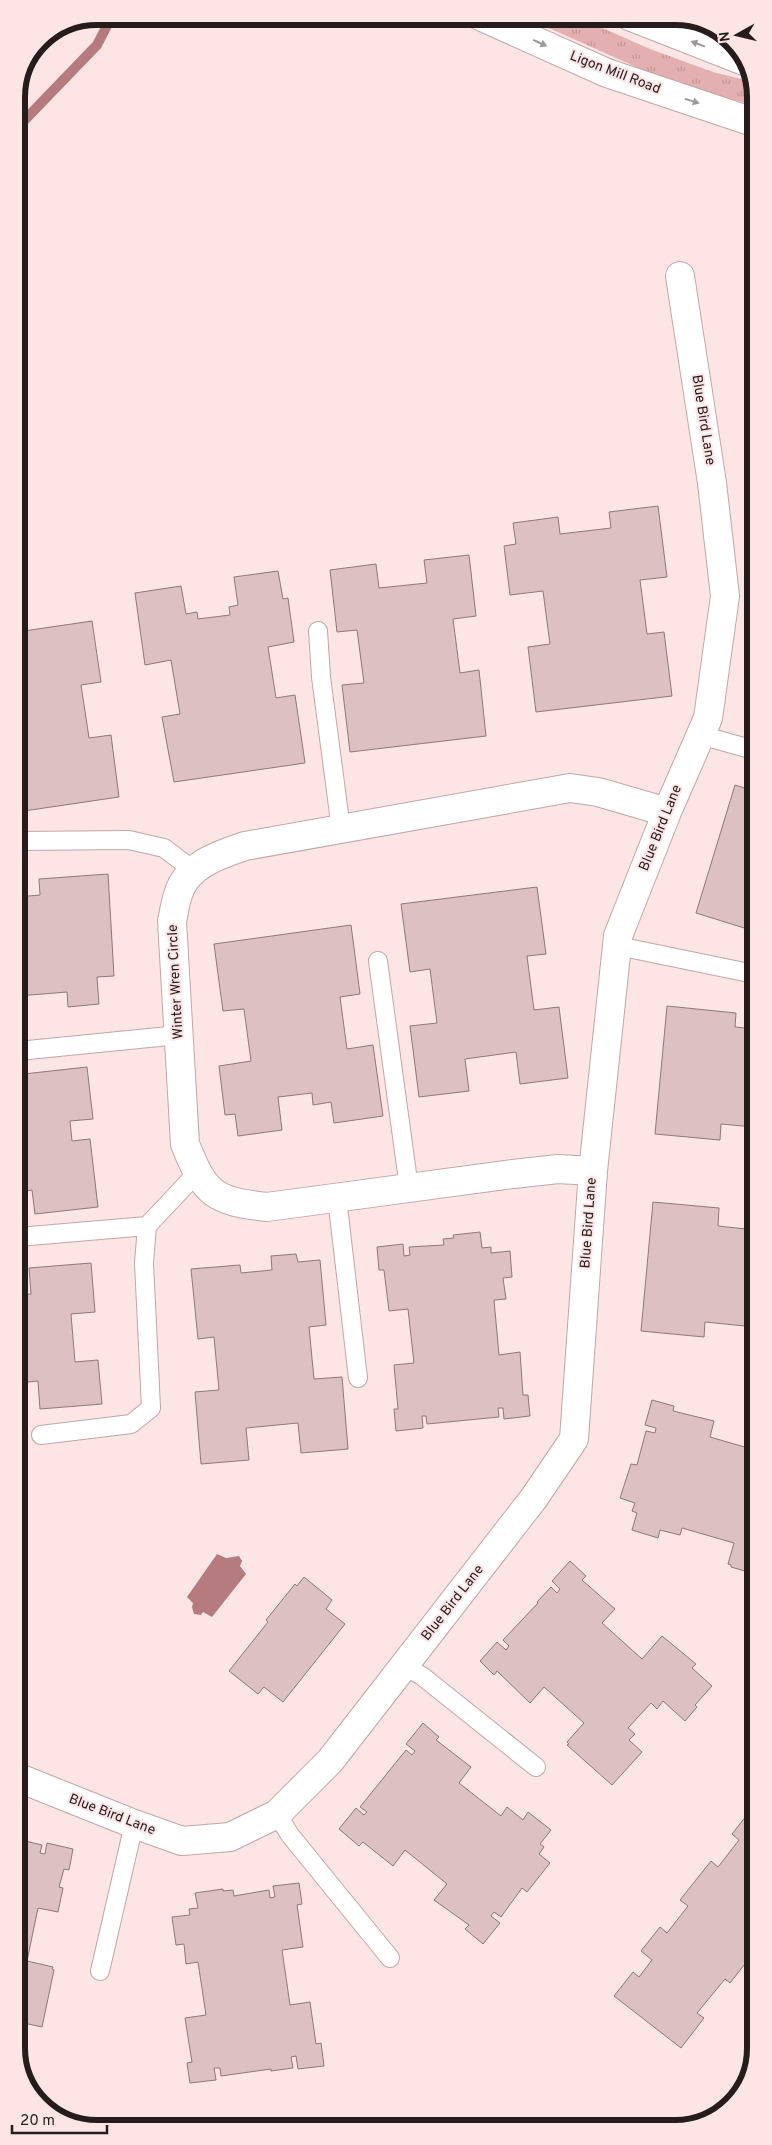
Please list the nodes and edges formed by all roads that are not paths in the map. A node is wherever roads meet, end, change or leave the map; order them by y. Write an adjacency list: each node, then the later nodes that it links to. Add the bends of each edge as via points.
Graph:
1 (500, 25): 4 (street, Ligon Mill Road, one-way to 4, via 607,73)
2 (652, 25): 3 (street, one-way to 2)
3 (735, 57)
4 (747, 120)
5 (680, 276): 7 (street, Blue Bird Lane, via 712,483 725,596 708,718)
6 (318, 630): 10 (lane)
7 (700, 735): 8 (lane); 9 (street, Blue Bird Lane)
8 (747, 748)
9 (667, 812): 10 (street, Winter Wren Circle, via 598,792 570,788); 13 (street, Blue Bird Lane, via 618,936)
10 (341, 829): 12 (street, Winter Wren Circle, via 244,846)
11 (25, 841): 12 (lane, via 129,840 164,848)
12 (193, 870): 16 (street, Winter Wren Circle, via 178,892 172,921)
13 (618, 946): 15 (lane); 18 (street, Blue Bird Lane)
14 (378, 961): 20 (lane)
15 (747, 973)
16 (179, 1035): 17 (lane); 19 (street, Winter Wren Circle, via 185,1144)
17 (25, 1050)
18 (593, 1171): 20 (street, Winter Wren Circle, via 558,1169); 26 (street, Blue Bird Lane, via 574,1440 534,1498)
19 (197, 1173): 21 (street, Winter Wren Circle, via 213,1193 236,1204 267,1207); 22 (lane)
20 (409, 1188): 21 (street, Winter Wren Circle)
21 (337, 1198): 24 (lane)
22 (147, 1226): 23 (lane); 25 (lane, via 144,1263 151,1408 131,1424)
23 (25, 1236)
24 (358, 1378)
25 (41, 1435)
26 (404, 1666): 27 (lane, via 422,1676); 29 (street, Blue Bird Lane, via 330,1761)
27 (536, 1767)
28 (25, 1780): 30 (street, Blue Bird Lane)
29 (277, 1814): 30 (street, Blue Bird Lane, via 230,1837 182,1841); 31 (lane, via 290,1835)
30 (134, 1824): 32 (lane)
31 (390, 1958)
32 (100, 1971)

